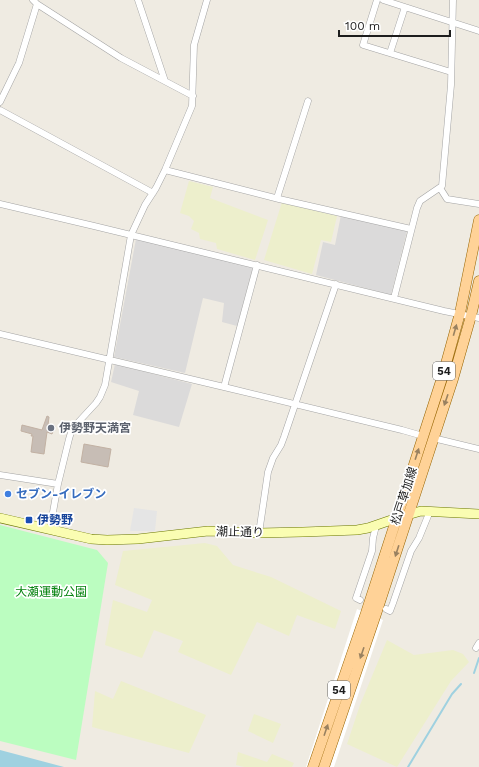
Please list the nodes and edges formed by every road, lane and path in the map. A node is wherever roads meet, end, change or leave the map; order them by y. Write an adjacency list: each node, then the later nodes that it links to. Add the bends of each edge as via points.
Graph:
1 (138, 0): 12 (street)
2 (207, 0): 13 (street, via 194,44)
3 (377, 0): 10 (street, via 363,45)
4 (383, 0): 7 (street)
5 (453, 0): 8 (street)
6 (35, 2): 12 (street, via 121,58); 15 (street, via 19,63)
7 (405, 7): 8 (street); 10 (street)
8 (453, 22): 9 (street); 11 (street)
9 (479, 31)
10 (390, 53): 11 (street)
11 (451, 72): 18 (street)
12 (165, 81): 13 (street)
13 (193, 96): 17 (street, via 192,106)
14 (308, 101): 20 (street)
15 (0, 102)
16 (0, 110): 19 (street)
17 (165, 170): 19 (street); 20 (street)
18 (440, 188): 22 (street, via 447,199); 24 (street, via 420,201)
19 (153, 193): 25 (street)
20 (277, 198): 24 (street)
21 (0, 204): 25 (street)
22 (479, 204)
23 (479, 220): 30 (main road, 松戸草加線 / 54)
24 (411, 229): 29 (street)
25 (131, 235): 26 (street); 33 (street)
26 (257, 265): 28 (street); 34 (street)
27 (479, 281): 31 (main road, 松戸草加線 / 54)
28 (336, 284): 29 (street); 35 (street)
29 (394, 298): 30 (street)
30 (460, 313): 31 (street); 36 (main road, 松戸草加線 / 54, one-way to 30)
31 (475, 317): 37 (main road, 松戸草加線 / 54, one-way to 37)
32 (0, 334): 33 (street)
33 (109, 360): 34 (street); 40 (street, via 100,397 72,429)
34 (224, 387): 35 (street)
35 (296, 405): 36 (street); 48 (street, via 269,468)
36 (423, 436): 45 (main road, 松戸草加線 / 54, one-way to 36)
37 (433, 438): 38 (street); 42 (main road, 松戸草加線 / 54)
38 (479, 449)
39 (0, 475): 40 (street)
40 (58, 484): 47 (street)
41 (430, 511): 42 (street, 潮止通り); 43 (street, 潮止通り); 50 (street, via 411,551 394,603 390,610)
42 (409, 514): 45 (street, 潮止通り); 51 (main road, 松戸草加線 / 54, one-way to 51)
43 (479, 514)
44 (0, 518): 47 (street, 潮止通り)
45 (397, 518): 46 (street, 潮止通り); 51 (main road, 松戸草加線 / 54)
46 (376, 526): 48 (street, 潮止通り, via 357,530); 49 (street, via 372,551 356,598)
47 (50, 529): 48 (street, 潮止通り, via 91,539 108,540 138,540 208,531)
48 (259, 532)
49 (360, 600)
50 (386, 609)
51 (370, 615): 52 (main road, 松戸草加線 / 54, one-way to 51); 53 (main road, 松戸草加線 / 54, one-way to 53)
52 (314, 767)
53 (324, 767)

